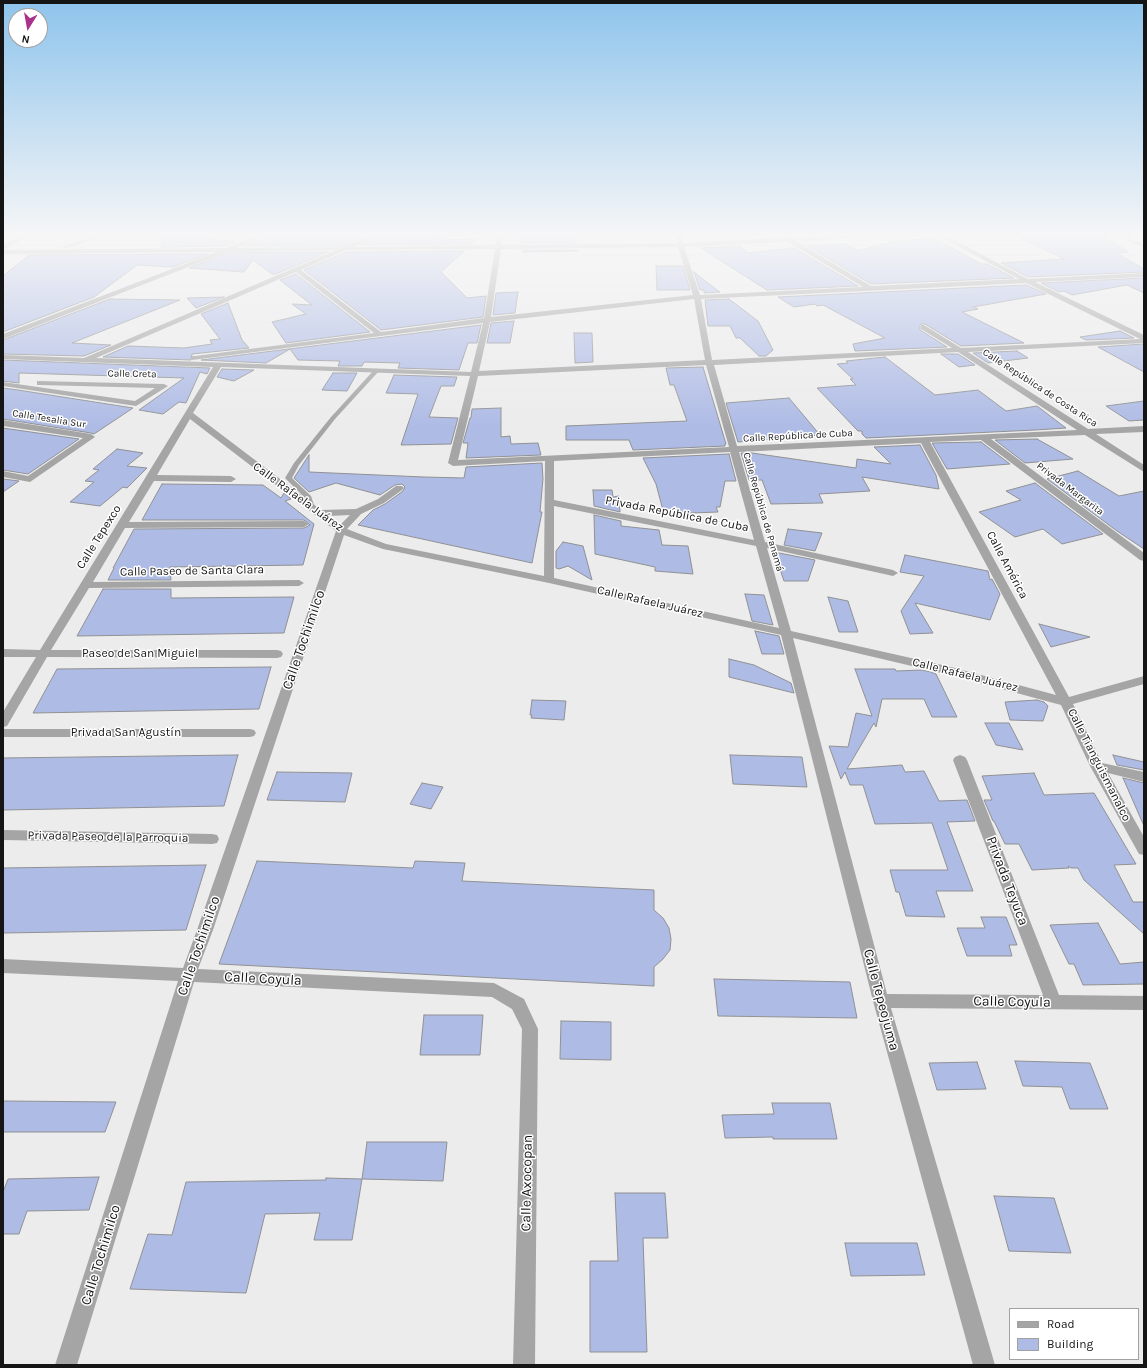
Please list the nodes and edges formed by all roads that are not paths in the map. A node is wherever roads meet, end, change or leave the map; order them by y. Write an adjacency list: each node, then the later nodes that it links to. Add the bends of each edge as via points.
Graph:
1 (100, 299): 11 (street)
2 (226, 299): 16 (street)
3 (335, 299): 10 (street)
4 (490, 299): 8 (street)
5 (680, 299): 8 (street)
6 (697, 299): 17 (street, Calle República de Panamá)
7 (1064, 299): 12 (street)
8 (487, 320): 10 (street); 21 (street)
9 (924, 326): 14 (street, Calle República de Costa Rica)
10 (380, 334): 18 (street)
11 (3, 337)
12 (1144, 338)
13 (1144, 341): 14 (street)
14 (961, 350): 17 (street); 26 (street, Calle República de Costa Rica)
15 (3, 357): 16 (street)
16 (84, 360): 18 (street)
17 (709, 362): 21 (street); 29 (street, Calle República de Panamá)
18 (162, 363): 19 (street)
19 (218, 365): 20 (street); 23 (street, Calle Tepexco)
20 (376, 371): 21 (street); 37 (lane, via 333,418 288,478 307,496)
21 (474, 374): 30 (street, Calle República de Cuba, via 452,463)
22 (3, 383): 22 (street, Calle Creta, via 164,386 136,404)
23 (189, 414): 33 (street, Calle Tepexco); 37 (street, Calle Rafaela Juárez)
24 (3, 423): 32 (street, Calle Tesalia Sur, via 91,437 30,479)
25 (1144, 429): 26 (street, Calle República de Cuba)
26 (1087, 431): 27 (street, Calle República de Cuba); 31 (street, Calle República de Costa Rica)
27 (983, 437): 28 (street, Calle República de Cuba); 43 (street, Privada Margarita)
28 (925, 441): 29 (street, Calle República de Cuba); 53 (street, Calle América)
29 (733, 450): 30 (street, Calle República de Cuba); 42 (street, Calle República de Panamá)
30 (550, 459): 36 (street)
31 (1144, 468)
32 (3, 474)
33 (151, 478): 34 (street); 40 (street, Calle Tepexco)
34 (231, 479)
35 (399, 488): 38 (street, via 381,501)
36 (549, 502): 42 (street, Privada República de Cuba); 45 (street)
37 (314, 510): 38 (street); 41 (street, Calle Rafaela Juárez)
38 (358, 512): 41 (street)
39 (304, 524): 40 (street)
40 (122, 525): 47 (street, Calle Tepexco)
41 (341, 530): 45 (street, Calle Rafaela Juárez, via 383,546); 64 (street, Calle Tochimilco)
42 (762, 544): 44 (street, Privada República de Cuba); 48 (street, Calle República de Panamá)
43 (1144, 558)
44 (893, 573)
45 (549, 580): 48 (street, Calle Rafaela Juárez)
46 (299, 583): 47 (street, Calle Paseo de Santa Clara)
47 (85, 586): 50 (street, Calle Tepexco)
48 (786, 633): 53 (street, Calle Rafaela Juárez, via 951,671); 65 (street, Calle Tepeojuma)
49 (3, 653): 50 (street, Paseo de San Miguiel)
50 (43, 654): 51 (street, Paseo de San Miguiel); 54 (street, Calle Tepexco)
51 (277, 654)
52 (1144, 680): 53 (street)
53 (1066, 702): 58 (street, Calle Tianguismanalco)
54 (3, 723)
55 (3, 733): 56 (street, Privada San Agustín)
56 (250, 733)
57 (960, 760): 66 (street, Privada Teyuca)
58 (1097, 766): 59 (street); 62 (street, Calle Tianguismanalco)
59 (1144, 777)
60 (3, 835): 61 (street, Privada Paseo de la Parroquia)
61 (212, 839)
62 (1144, 850)
63 (3, 966): 64 (street, Calle Coyula)
64 (188, 975): 68 (street, Calle Coyula, via 494,990); 69 (street, Calle Tochimilco)
65 (881, 1001): 66 (street, Calle Coyula); 71 (street, Calle Tepeojuma)
66 (1054, 1002): 67 (street, Calle Coyula)
67 (1144, 1003)
68 (518, 1004): 70 (street, Calle Axocopan, via 530,1029)
69 (66, 1365)
70 (524, 1365)
71 (984, 1365)

